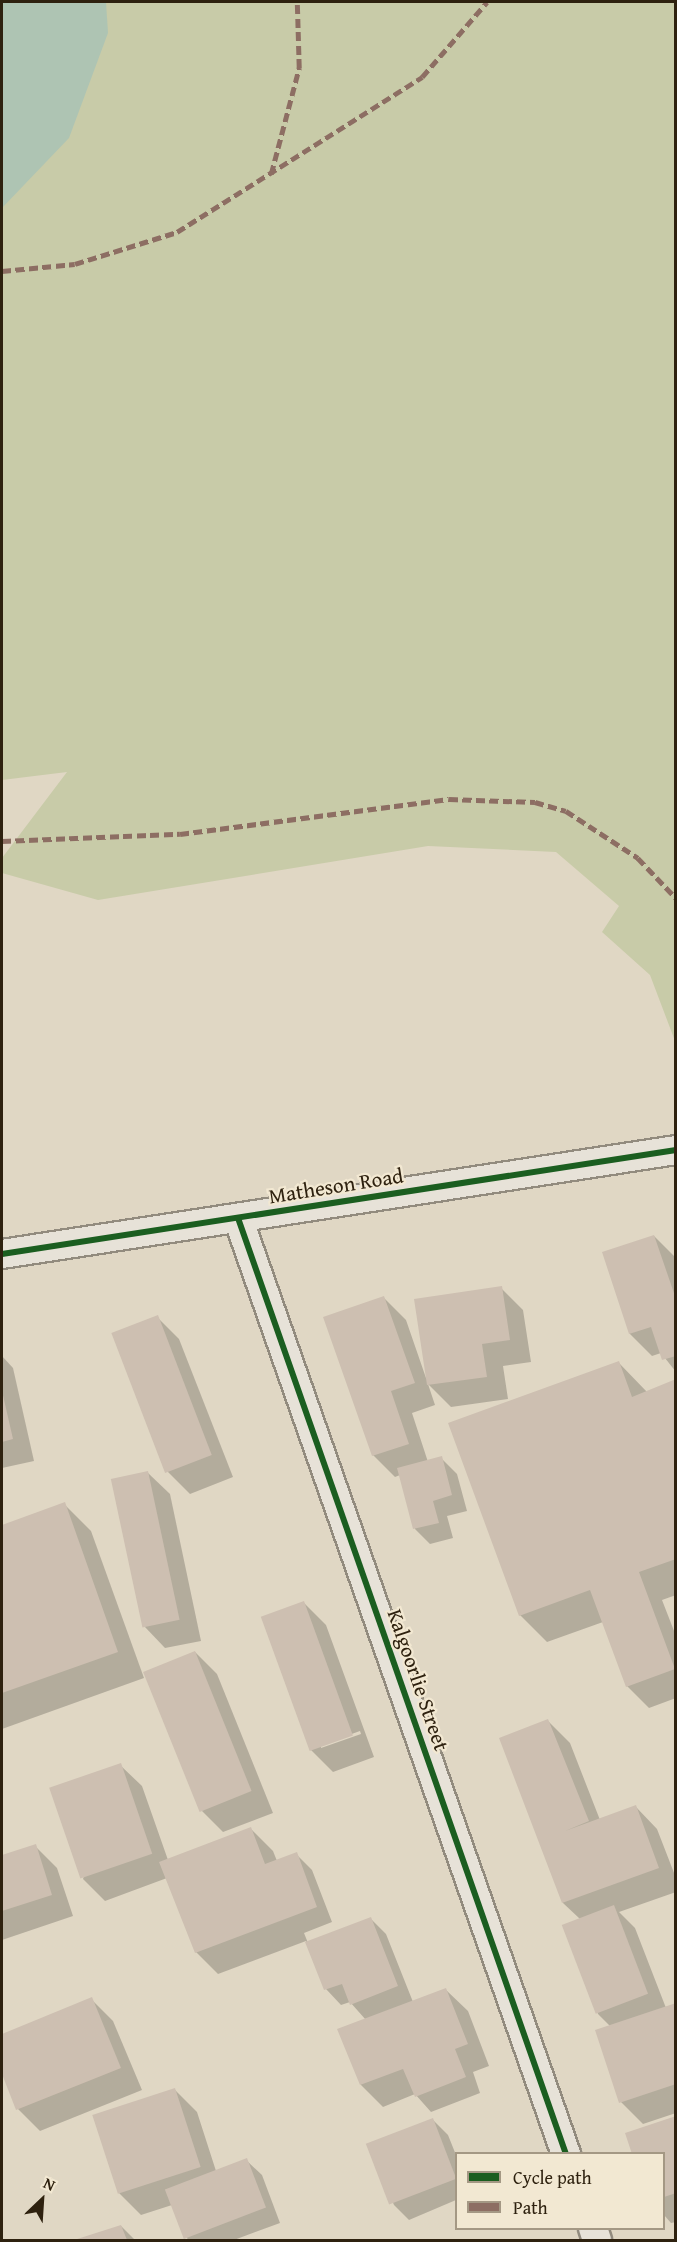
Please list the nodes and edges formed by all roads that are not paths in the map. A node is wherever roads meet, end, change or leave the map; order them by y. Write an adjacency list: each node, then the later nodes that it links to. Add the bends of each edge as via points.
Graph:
1 (675, 1150): 2 (street, Matheson Road)
2 (238, 1218): 3 (street, Matheson Road); 4 (street, Kalgoorlie Street)
3 (2, 1254)
4 (565, 2152)

